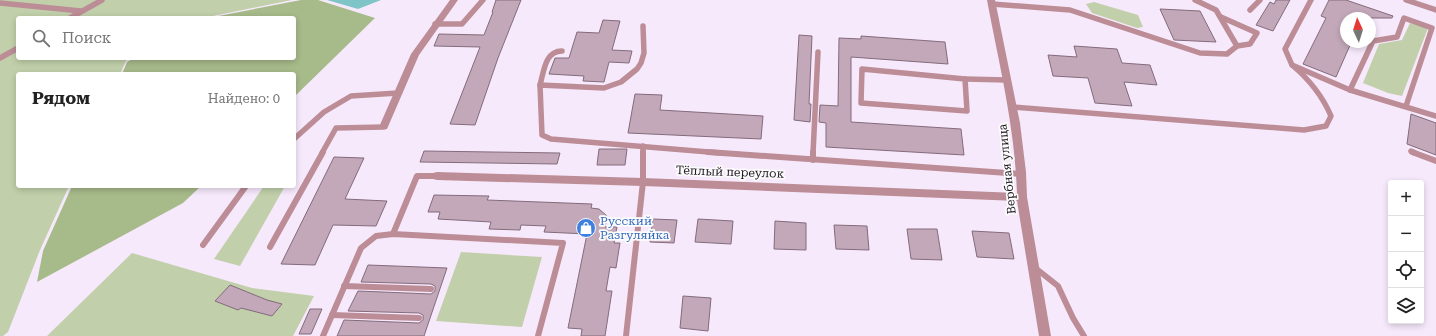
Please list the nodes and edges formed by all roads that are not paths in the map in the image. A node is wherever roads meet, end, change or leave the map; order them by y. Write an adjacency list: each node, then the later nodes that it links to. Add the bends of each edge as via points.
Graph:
1 (102, 0): 12 (lane)
2 (454, 0): 15 (street)
3 (483, 0): 15 (lane, via 462,24)
4 (1195, 0): 14 (lane, via 1216,10)
5 (1260, 0): 10 (lane)
6 (1311, 0): 22 (lane, via 1285,49)
7 (1406, 0): 11 (lane)
8 (991, 2): 17 (lane, via 1070,10 1200,53 1227,54); 24 (street, Вербная улица)
9 (0, 3): 12 (lane)
10 (1250, 10)
11 (1436, 10)
12 (81, 11): 13 (lane)
13 (73, 16)
14 (1221, 17): 17 (lane); 17 (lane, via 1257,33 1250,44)
15 (435, 24): 27 (street, via 415,54)
16 (643, 26): 25 (lane, via 644,53 641,62 637,69 621,82 604,88)
17 (1237, 46)
18 (16, 49): 21 (lane)
19 (562, 51): 25 (lane, via 555,51 548,56)
20 (818, 52): 35 (lane)
21 (0, 58)
22 (1292, 65): 26 (lane); 29 (lane, via 1310,79 1325,102 1330,116 1326,126 1304,130)
23 (965, 80): 23 (lane, via 862,69 861,103 967,111); 24 (lane)
24 (1007, 80): 29 (street, Вербная улица)
25 (540, 85): 33 (lane, via 542,135 551,139)
26 (1350, 90): 28 (lane); 28 (lane, via 1373,41 1397,37 1404,18 1432,28)
27 (398, 93): 31 (street); 32 (lane, via 351,96 324,112)
28 (1406, 106): 30 (lane)
29 (1012, 107): 37 (street, Вербная улица)
30 (1436, 116)
31 (384, 127): 44 (lane, via 336,128)
32 (296, 137)
33 (643, 146): 35 (lane); 39 (lane)
34 (1411, 152): 36 (lane)
35 (814, 160): 37 (lane)
36 (1436, 161)
37 (1022, 174): 41 (street, Вербная улица)
38 (437, 176): 39 (street, Тёплый переулок); 42 (lane, via 417,176)
39 (642, 182): 41 (street, Тёплый переулок); 52 (lane)
40 (245, 188): 43 (lane)
41 (1022, 197): 45 (street, Вербная улица)
42 (393, 234): 46 (lane, via 376,236 361,248); 51 (lane, via 563,243)
43 (203, 246)
44 (270, 247)
45 (1032, 266): 53 (street, Вербная улица); 54 (lane, via 1058,286 1072,318)
46 (344, 286): 47 (lane); 48 (lane)
47 (431, 289)
48 (332, 315): 49 (lane); 50 (lane)
49 (419, 318)
50 (323, 336)
51 (538, 336)
52 (626, 336)
53 (1045, 336)
54 (1084, 336)

